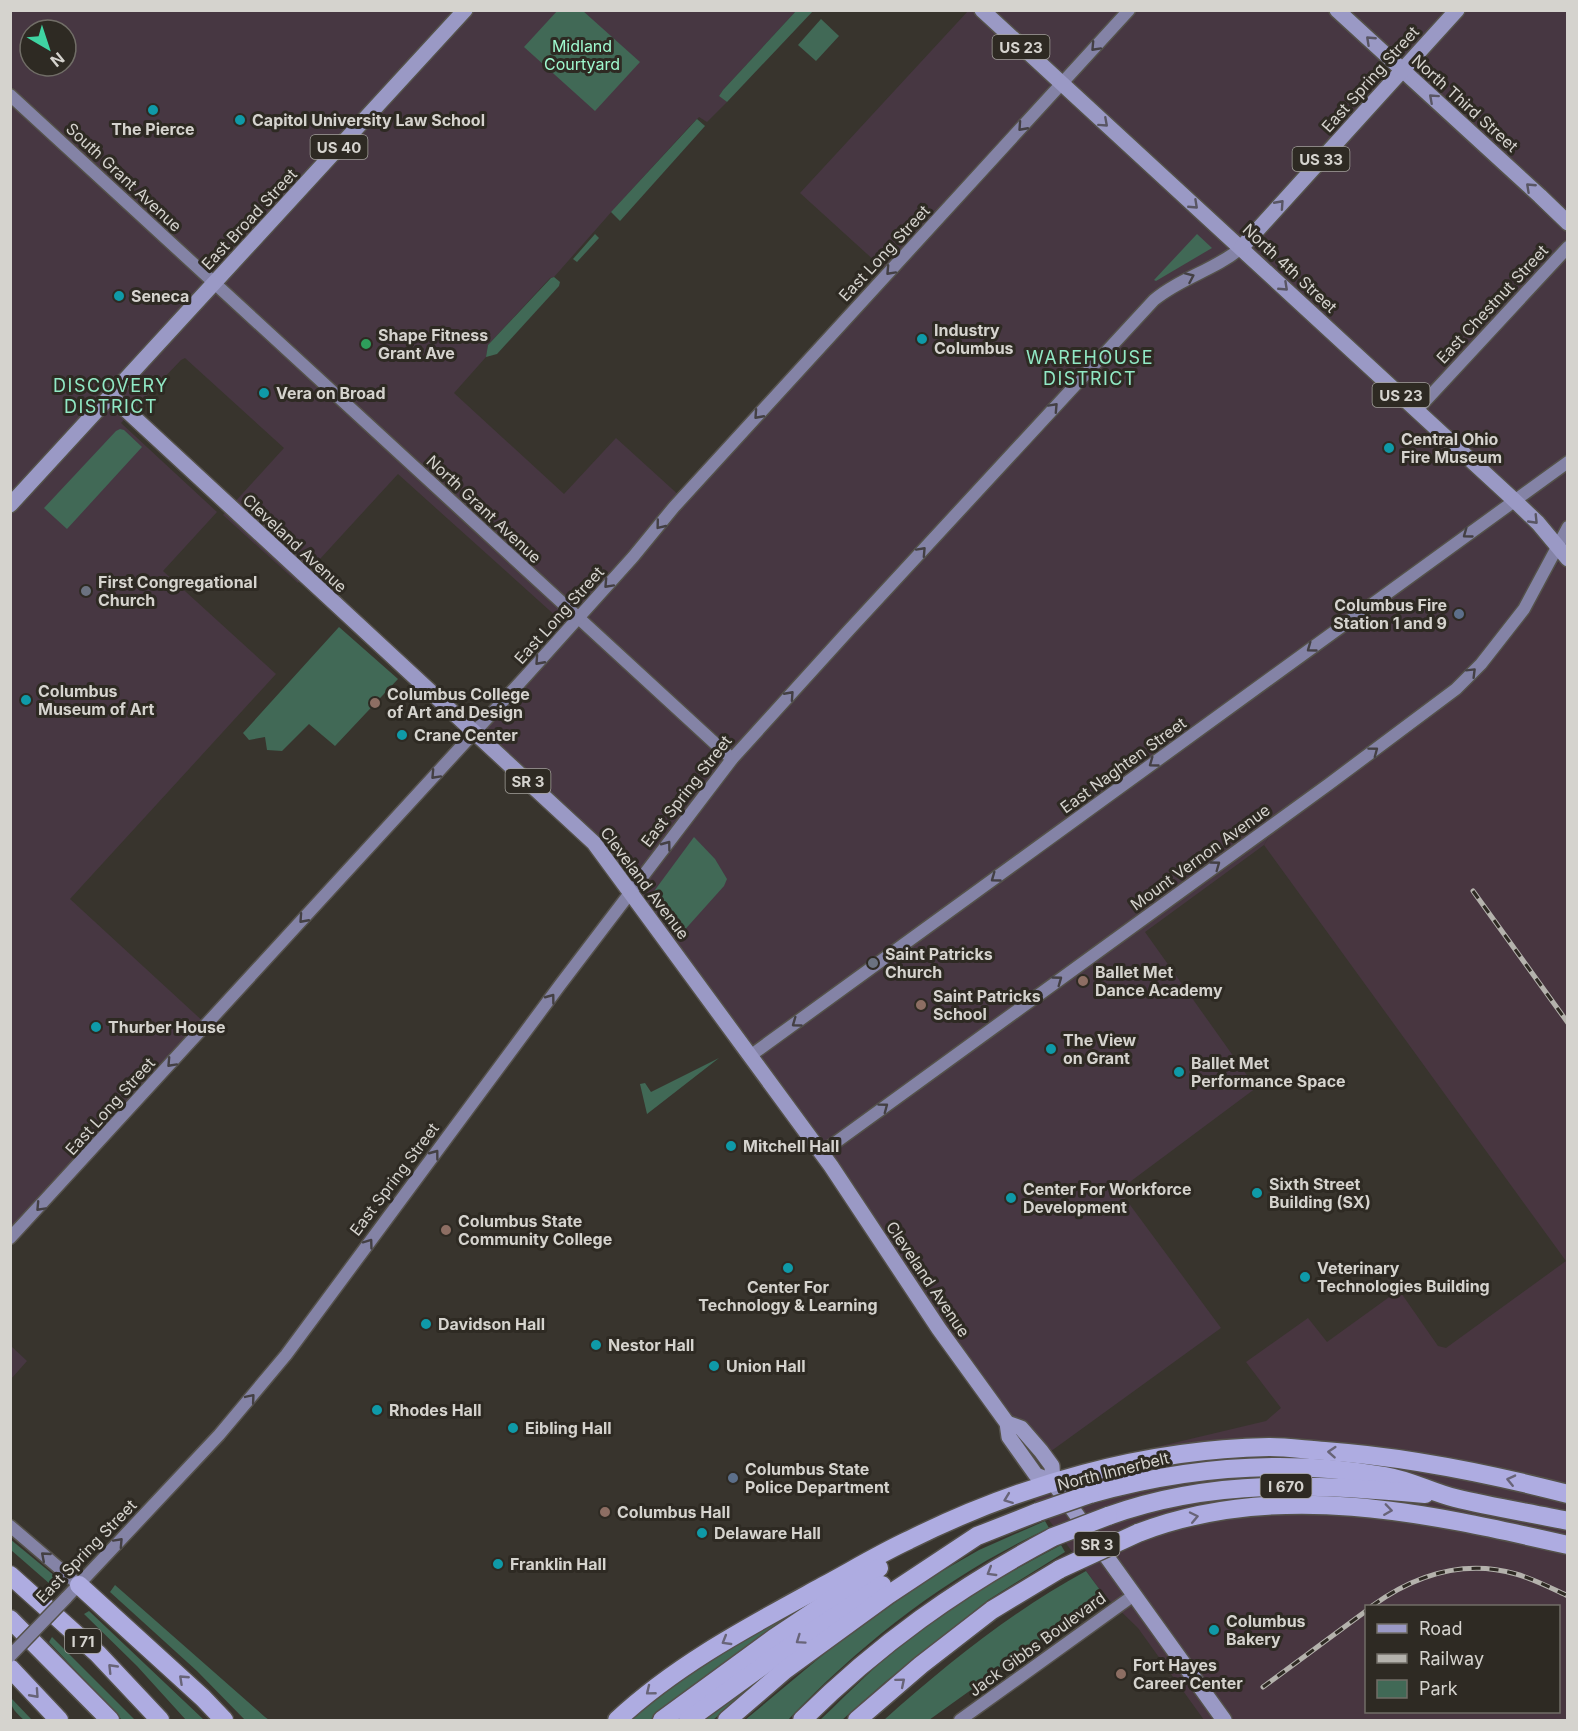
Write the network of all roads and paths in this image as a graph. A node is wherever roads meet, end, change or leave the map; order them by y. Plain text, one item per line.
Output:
1 (465, 10) edge
2 (982, 10) edge
3 (1129, 10) edge
4 (1337, 10) edge
5 (1457, 10) edge
6 (1402, 70) junction
7 (1061, 84) junction
8 (10, 95) edge
9 (1568, 223) edge
10 (1568, 247) edge
11 (1240, 248) junction
12 (214, 283) junction
13 (111, 396) junction
14 (1418, 410) junction
15 (1568, 462) edge
16 (1514, 500) junction
17 (10, 505) edge
18 (1568, 528) edge
19 (1557, 546) junction
20 (1568, 559) edge
21 (578, 618) junction
22 (474, 732) junction
23 (732, 759) junction
24 (632, 892) junction
25 (750, 1056) junction
26 (821, 1153) junction
27 (10, 1239) edge
28 (1053, 1482) junction
29 (1568, 1494) edge
30 (1454, 1497) junction
31 (963, 1516) junction
32 (1568, 1521) edge
33 (10, 1526) edge
34 (977, 1536) junction
35 (1568, 1545) edge
36 (10, 1575) edge
37 (79, 1585) junction
38 (1134, 1595) junction
39 (10, 1619) edge
40 (10, 1656) edge
41 (10, 1668) edge
42 (61, 1670) junction
43 (59, 1720) edge
44 (100, 1720) edge
45 (110, 1720) edge
46 (160, 1720) edge
47 (224, 1720) edge
48 (617, 1720) edge
49 (662, 1720) edge
50 (688, 1720) edge
51 (728, 1720) edge
52 (802, 1720) edge
53 (856, 1720) edge
54 (960, 1720) edge
55 (1224, 1720) edge

1 - 12 main road, East Broad Street / US 40
2 - 7 main road, North 4th Street / US 23
3 -> 7 main road, East Long Street
6 -> 4 main road, North Third Street
5 - 6 main road, East Spring Street / US 33
9 -> 6 main road, North Third Street
11 -> 6 main road, East Spring Street / US 33
7 -> 11 main road, North 4th Street / US 23
7 -> 21 main road, East Long Street
8 - 12 main road, South Grant Avenue
10 - 14 main road, East Chestnut Street
11 -> 14 main road, North 4th Street / US 23
23 -> 11 main road, East Spring Street
12 - 13 main road, East Broad Street / US 40
12 - 21 main road, North Grant Avenue
13 - 17 main road, East Broad Street / US 40
13 - 22 main road, Cleveland Avenue
14 - 16 main road, North 4th Street / US 23
15 - 16 main road, East Naghten Street
16 -> 19 main road, North 4th Street / US 23
16 -> 25 main road, East Naghten Street
18 - 19 main road, Mount Vernon Avenue
19 - 20 main road, North 4th Street / US 23
26 -> 19 main road, Mount Vernon Avenue
21 -> 22 main road, East Long Street
21 - 23 main road, North Grant Avenue
22 - 24 main road, Cleveland Avenue / SR 3
22 -> 27 main road, East Long Street
24 -> 23 main road, East Spring Street
24 - 25 main road, Cleveland Avenue / SR 3
37 -> 24 main road, East Spring Street
25 - 26 main road, Cleveland Avenue / SR 3
26 - 28 main road, Cleveland Avenue / SR 3
29 -> 28 highway
28 -> 31 highway
28 - 38 main road, Cleveland Avenue / SR 3
30 - 32 highway, North Innerbelt / I 670
30 - 34 highway, North Innerbelt, bridge
30 -> 52 highway, I 670, bridge
31 -> 48 highway
31 - 49 highway
37 -> 33 main road
34 -> 50 highway
34 - 51 highway, North Innerbelt
53 -> 35 highway, bridge
46 -> 36 highway, I 71
37 - 40 main road, East Spring Street, bridge
47 -> 37 highway
38 - 54 main road, Jack Gibbs Boulevard
38 - 55 main road, Cleveland Avenue / SR 3
39 - 42 highway
41 -> 43 highway
42 - 44 highway
42 - 45 highway

